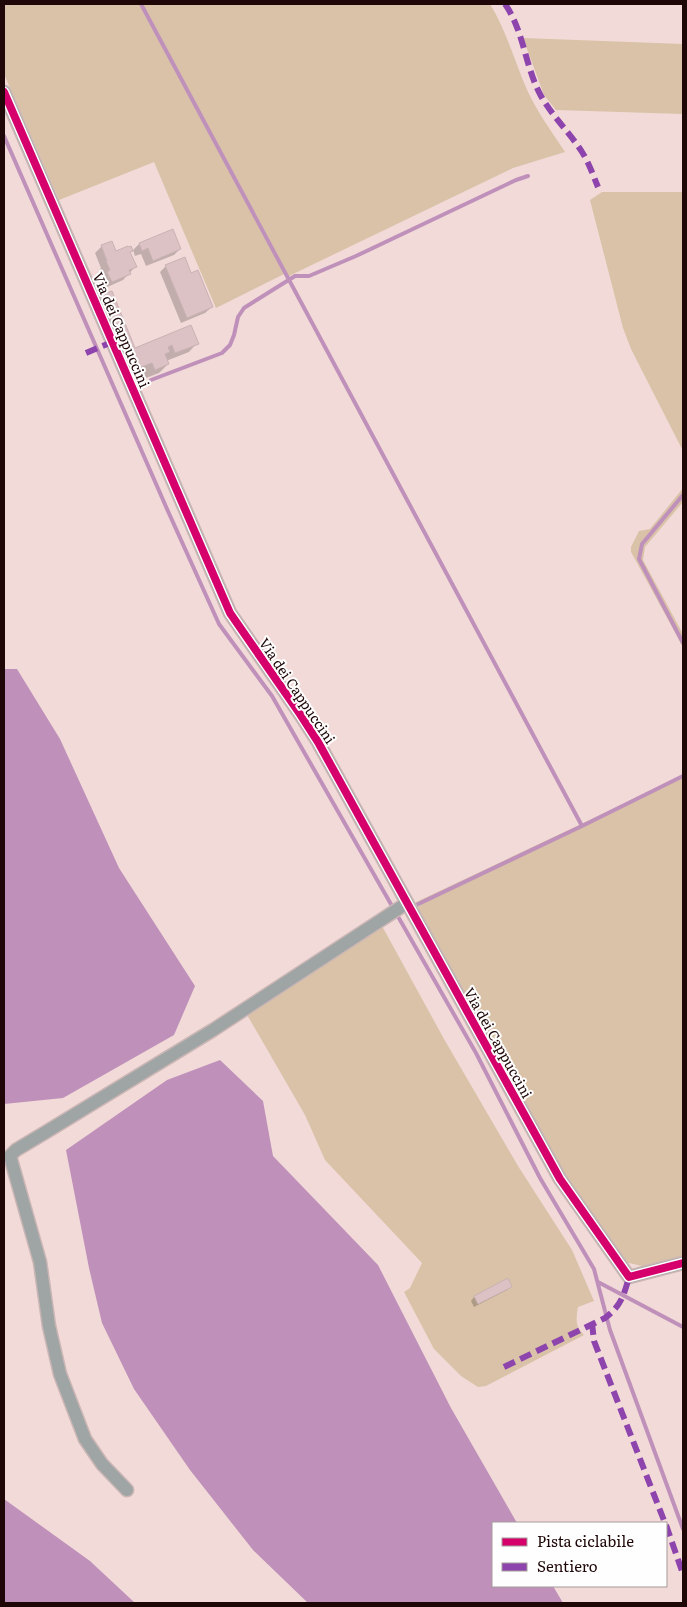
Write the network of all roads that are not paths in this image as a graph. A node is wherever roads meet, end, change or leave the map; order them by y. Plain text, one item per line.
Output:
1 (4, 92) edge
2 (407, 903) junction
3 (683, 1263) edge
4 (127, 1490) dead end

1 - 2 street, Via dei Cappuccini
2 - 3 street, Via dei Cappuccini
2 - 4 street

